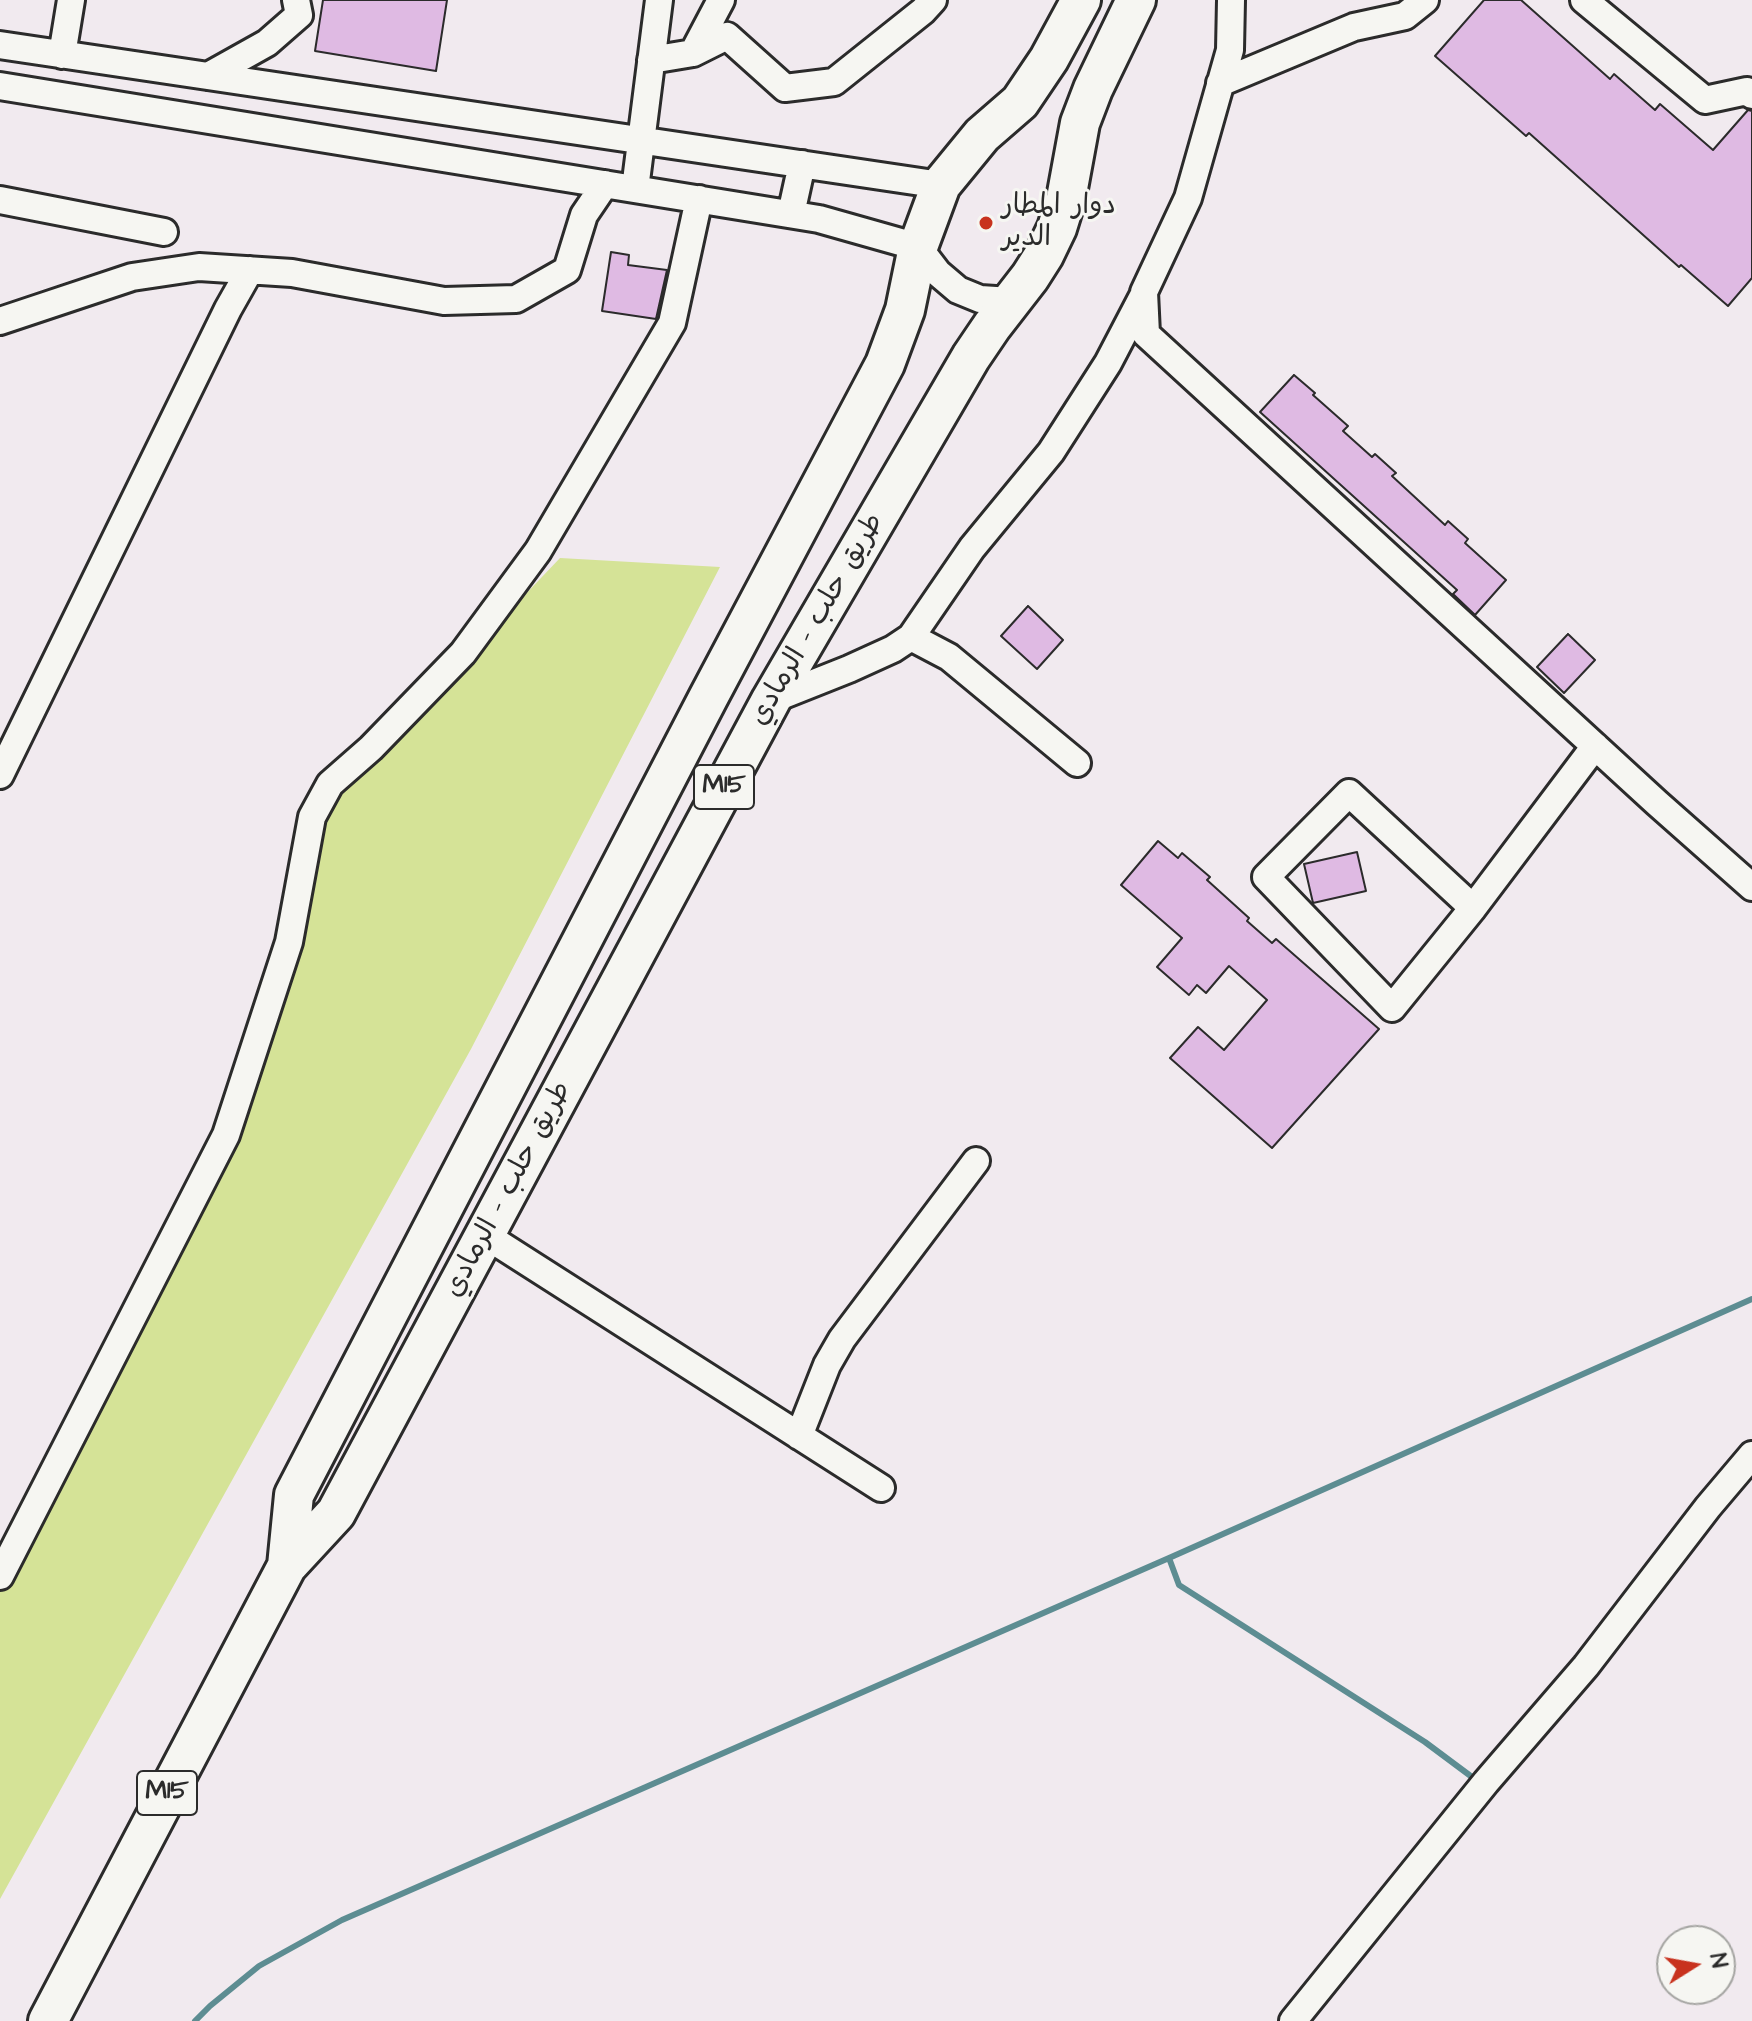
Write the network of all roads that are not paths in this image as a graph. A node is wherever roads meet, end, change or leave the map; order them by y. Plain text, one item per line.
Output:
1 (71, 0) edge
2 (296, 0) edge
3 (721, 0) edge
4 (933, 0) edge
5 (1081, 0) edge
6 (1136, 0) edge
7 (1231, 0) edge
8 (1425, 0) edge
9 (1584, 0) edge
10 (654, 4) edge
11 (0, 45) edge
12 (693, 53) junction
13 (62, 55) junction
14 (651, 60) junction
15 (208, 76) junction
16 (1220, 83) junction
17 (0, 86) edge
18 (1752, 95) edge
19 (641, 141) junction
20 (802, 164) junction
21 (605, 184) junction
22 (941, 185) junction
23 (635, 189) junction
24 (699, 199) junction
25 (0, 200) edge
26 (791, 214) junction
27 (164, 232) dead end
28 (918, 247) junction
29 (250, 270) junction
30 (1144, 292) junction
31 (1011, 301) junction
32 (0, 321) edge
33 (911, 637) junction
34 (771, 700) junction
35 (1595, 746) junction
36 (1077, 763) dead end
37 (0, 775) edge
38 (1752, 887) edge
39 (1473, 908) junction
40 (976, 1161) dead end
41 (485, 1235) junction
42 (799, 1436) junction
43 (1752, 1455) edge
44 (881, 1488) dead end
45 (287, 1566) junction
46 (0, 1576) edge
47 (48, 2021) edge
48 (1293, 2021) edge

1 - 13 street
2 - 15 street
3 - 12 street
4 - 12 street
5 - 22 highway, طريق حلب - الرمادي / M15
6 - 31 highway, طريق حلب - الرمادي / M15
7 - 16 street
8 - 16 street
9 - 18 street
10 - 14 street
11 - 13 street
12 - 14 street
13 - 15 street
14 - 19 street
15 - 19 street
16 - 30 street
17 - 21 street
19 - 20 street
19 - 23 street
20 - 22 street
20 - 26 street
21 - 23 street
21 - 29 street
22 - 28 highway, طريق حلب - الرمادي / M15
23 - 24 street
24 - 26 street
24 - 46 street
25 - 27 street
26 - 28 street
28 - 31 street
28 - 45 highway, طريق حلب - الرمادي / M15
29 - 32 street
29 - 37 street
30 - 33 street
30 - 35 street
31 - 34 highway, طريق حلب - الرمادي / M15
33 - 34 street
33 - 36 street
34 - 41 highway, طريق حلب - الرمادي / M15
35 - 38 street
35 - 39 street
39 - 39 street
40 - 42 street
41 - 42 street
41 - 45 highway, طريق حلب - الرمادي / M15
42 - 44 street
43 - 48 street
45 - 47 highway, طريق حلب - الرمادي / M15

